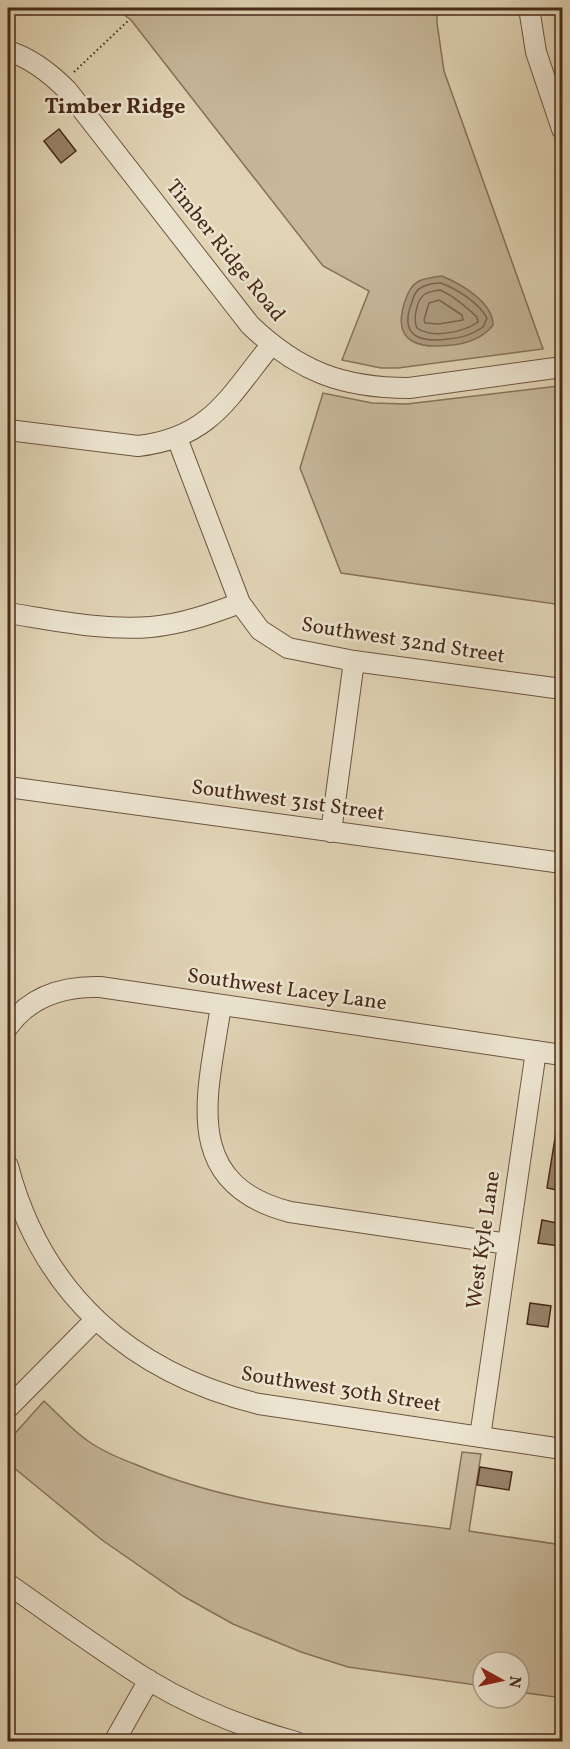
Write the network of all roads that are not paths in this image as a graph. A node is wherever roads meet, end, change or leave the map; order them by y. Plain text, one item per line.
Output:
1 (529, 8) edge
2 (8, 51) edge
3 (555, 81) edge
4 (562, 129) edge
5 (271, 345) junction
6 (562, 367) edge
7 (8, 430) edge
8 (177, 438) junction
9 (240, 603) junction
10 (8, 613) edge
11 (354, 661) junction
12 (562, 689) edge
13 (8, 787) edge
14 (331, 832) junction
15 (562, 863) edge
16 (221, 1005) junction
17 (11, 1023) edge
18 (536, 1051) junction
19 (562, 1054) edge
20 (8, 1166) edge
21 (508, 1244) junction
22 (96, 1319) junction
23 (8, 1408) edge
24 (480, 1437) junction
25 (562, 1449) edge
26 (8, 1584) edge
27 (149, 1680) junction
28 (114, 1742) edge
29 (296, 1742) edge

1 - 3 street
2 - 5 street, Timber Ridge Road
3 - 4 street
5 - 6 street, Timber Ridge Road
5 - 8 street
7 - 8 street
8 - 9 street, Southwest 32nd Street
9 - 10 street
9 - 11 street, Southwest 32nd Street
11 - 12 street, Southwest 32nd Street
11 - 14 street
13 - 14 street, Southwest 31st Street
14 - 15 street, Southwest 31st Street
16 - 17 street, Southwest Lacey Lane
16 - 18 street, Southwest Lacey Lane
16 - 21 street
18 - 19 street, Southwest Lacey Lane
18 - 21 street, West Kyle Lane
20 - 22 street, Southwest 30th Street
21 - 24 street, West Kyle Lane
22 - 23 street
22 - 24 street, Southwest 30th Street
24 - 25 street, Southwest 30th Street
26 - 27 street
27 - 28 street
27 - 29 street

